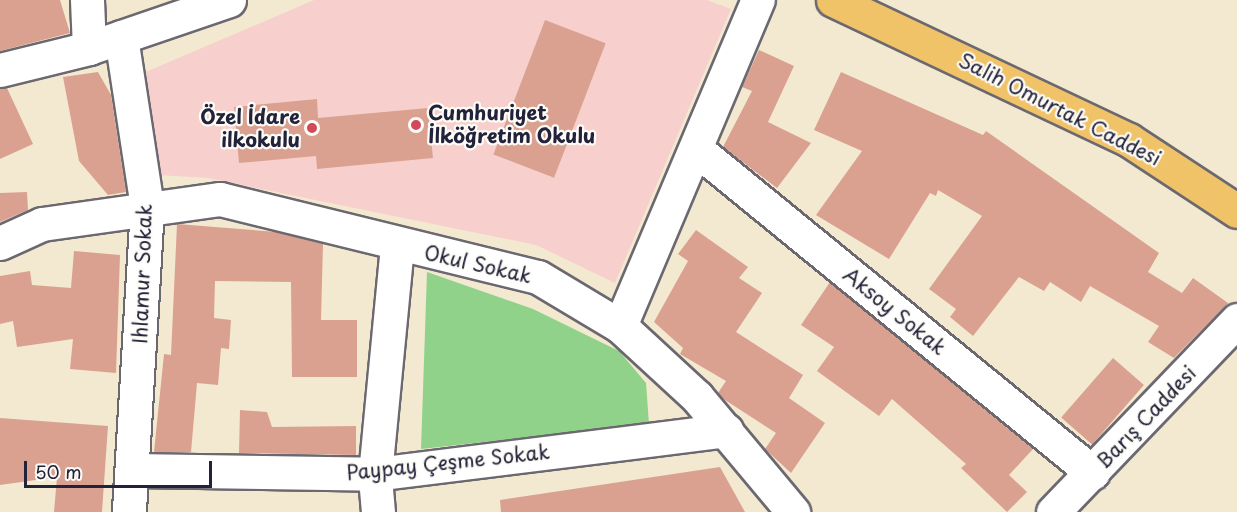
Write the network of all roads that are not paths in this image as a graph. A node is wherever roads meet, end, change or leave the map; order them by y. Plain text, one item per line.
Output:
1 (87, 0) edge
2 (229, 0) edge
3 (758, 0) edge
4 (833, 0) edge
5 (863, 0) edge
6 (121, 37) junction
7 (89, 48) junction
8 (941, 50) junction
9 (0, 70) edge
10 (696, 149) junction
11 (147, 207) junction
12 (1237, 212) edge
13 (0, 243) edge
14 (397, 246) junction
15 (1237, 320) edge
16 (620, 326) junction
17 (726, 430) junction
18 (133, 470) junction
19 (1093, 473) junction
20 (375, 474) junction
21 (129, 512) edge
22 (378, 512) edge
23 (793, 512) edge
24 (1053, 512) edge

1 - 7 street
2 - 6 street
3 - 10 street
4 - 8 main road
5 - 8 main road
6 - 7 street
6 - 11 street, Ihlamur Sokak
7 - 9 street
8 - 12 main road, Salih Omurtak Caddesi
10 - 16 street
10 - 19 street, Aksoy Sokak
11 - 13 street, Okul Sokak
11 - 14 street, Okul Sokak
11 - 18 street, Ihlamur Sokak
14 - 16 street, Okul Sokak
14 - 20 street
15 - 19 street, Barış Caddesi
16 - 17 street, Okul Sokak
17 - 20 street, Paypay Çeşme Sokak
17 - 23 street, Okul Sokak
18 - 20 street, Paypay Çeşme Sokak
18 - 21 street, Ihlamur Sokak
19 - 24 street, Barış Caddesi
20 - 22 street

